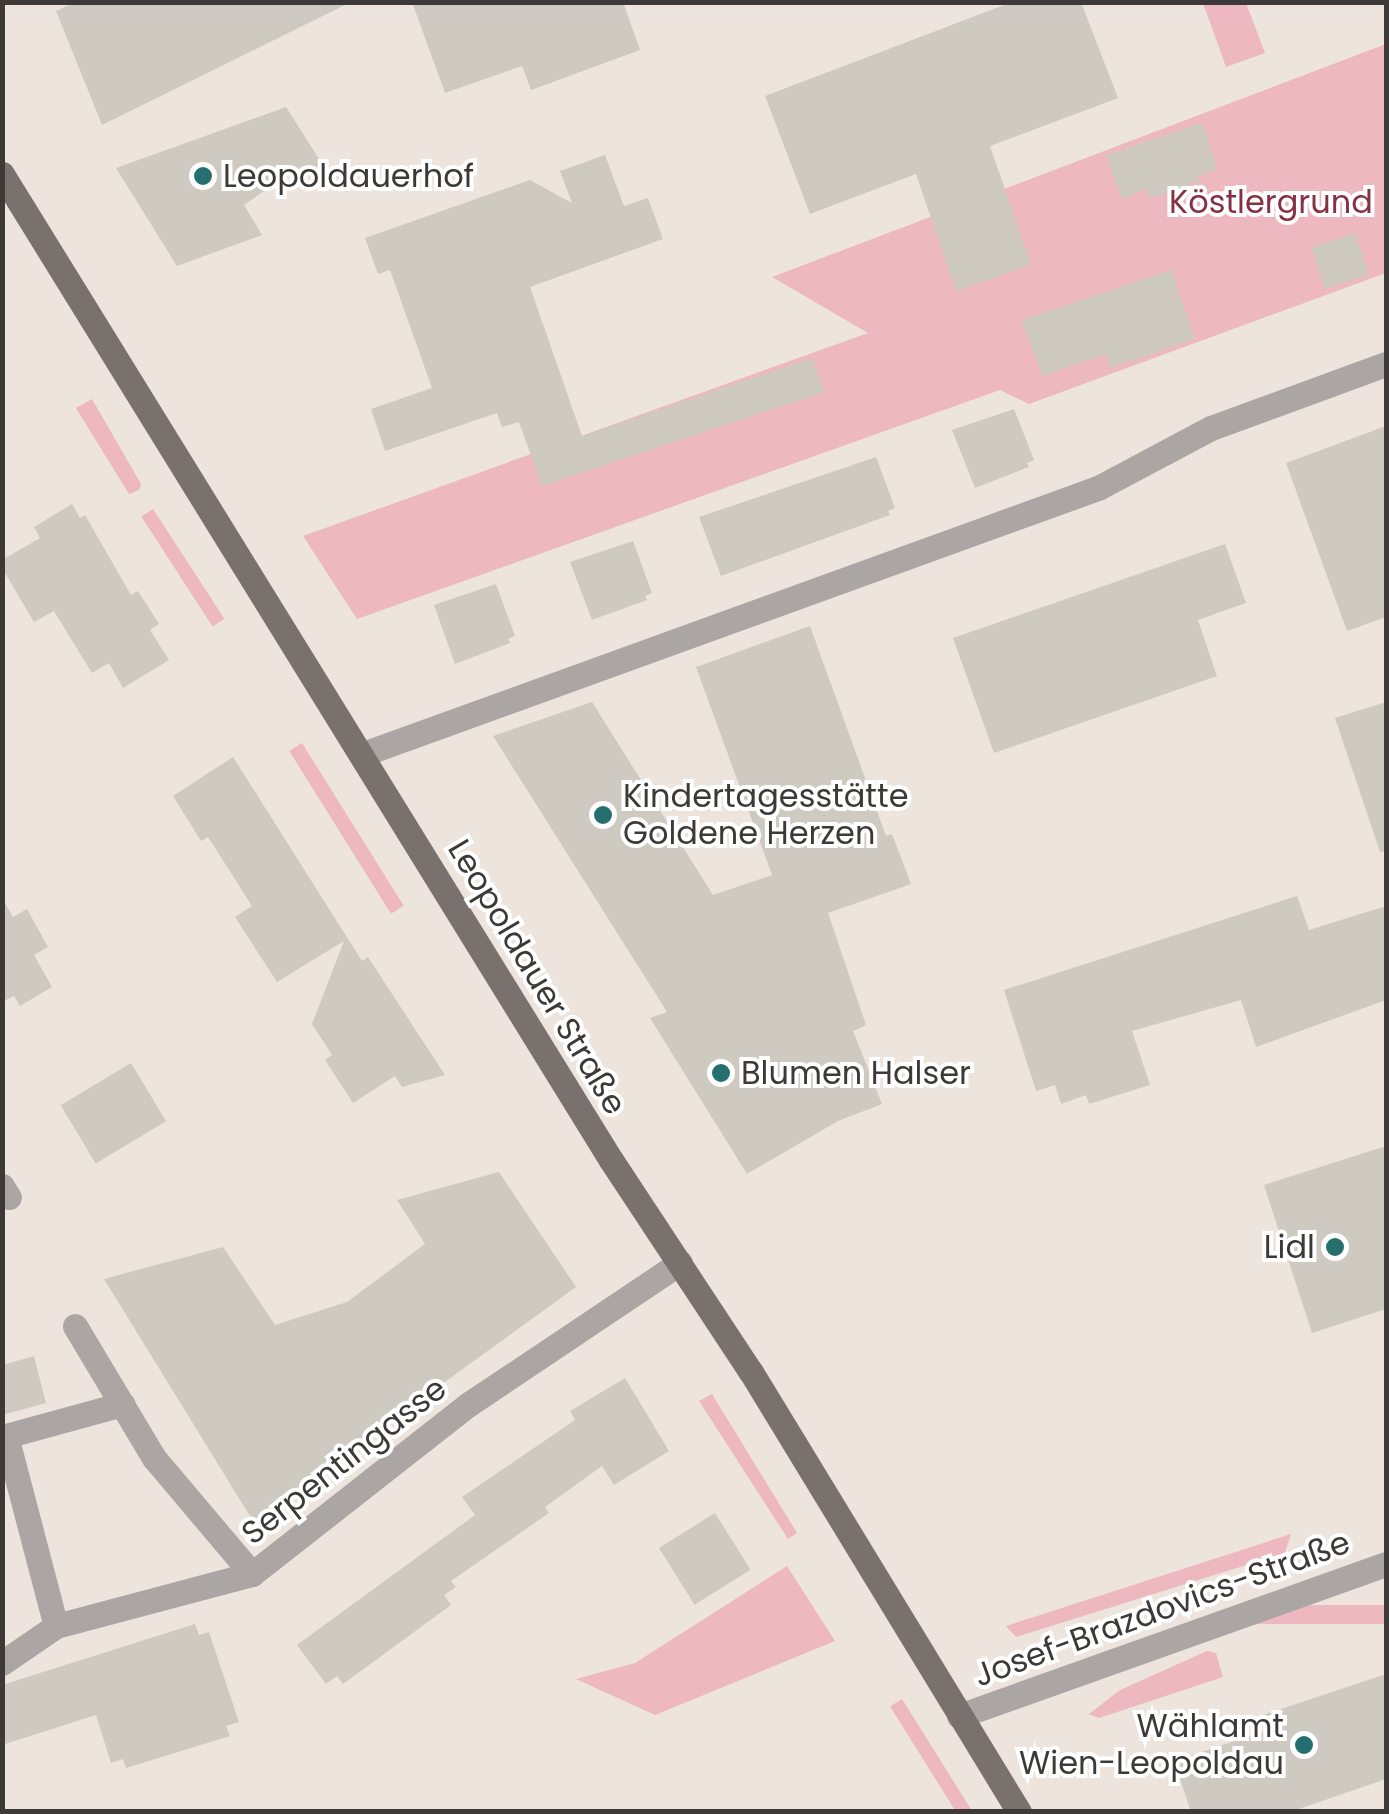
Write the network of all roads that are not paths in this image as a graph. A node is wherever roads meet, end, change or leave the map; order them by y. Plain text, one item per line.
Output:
1 (2, 174) edge
2 (1386, 364) edge
3 (363, 754) junction
4 (680, 1263) junction
5 (75, 1326) dead end
6 (123, 1404) junction
7 (4, 1437) edge
8 (1386, 1564) edge
9 (252, 1574) junction
10 (56, 1626) junction
11 (2, 1662) edge
12 (959, 1716) junction
13 (1019, 1812) edge

1 - 3 main road, Leopoldauer Straße
2 - 3 street
3 - 4 main road, Leopoldauer Straße
4 - 9 street, Serpentingasse
4 - 12 main road, Leopoldauer Straße
5 - 6 street, Serpentingasse
6 - 7 street
6 - 9 street, Serpentingasse
7 - 10 street
8 - 12 street, Josef-Brazdovics-Straße
9 - 10 street
10 - 11 street
12 - 13 main road, Leopoldauer Straße

